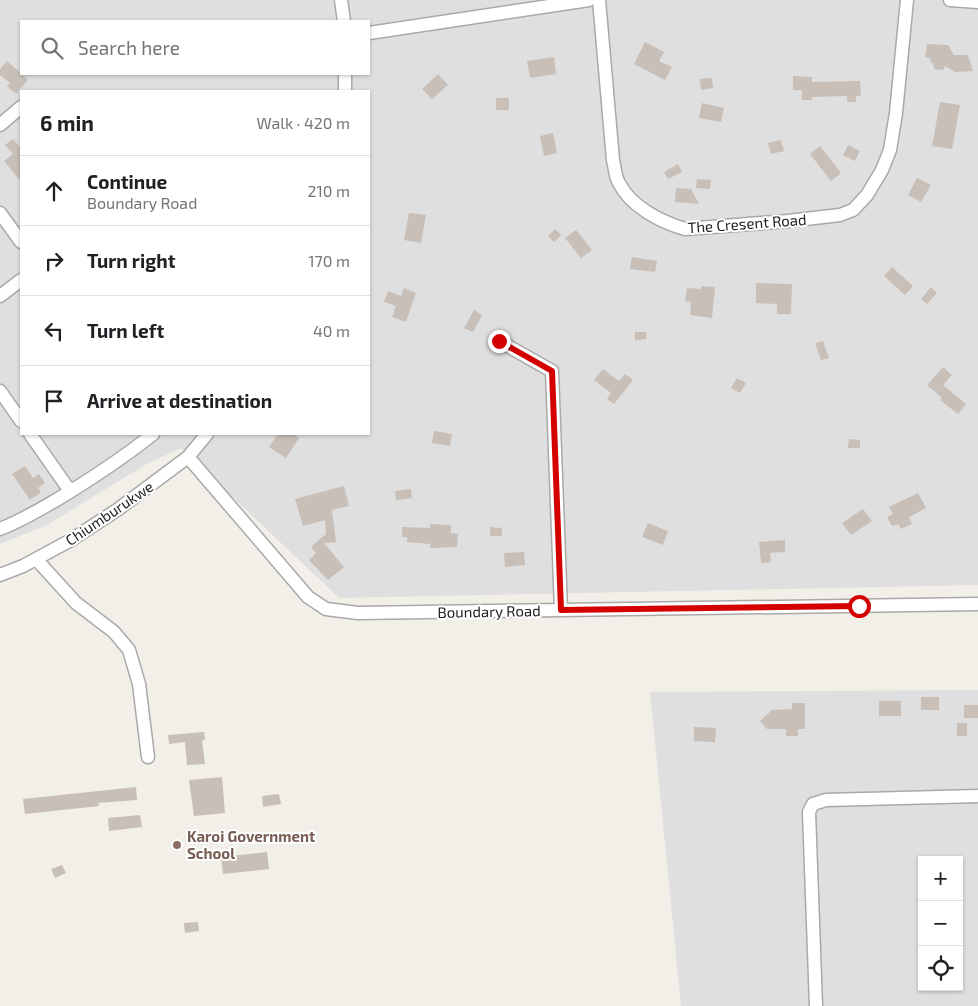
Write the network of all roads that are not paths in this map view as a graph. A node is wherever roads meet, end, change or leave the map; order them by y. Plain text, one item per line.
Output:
1 (342, 0) edge
2 (590, 0) edge
3 (599, 0) edge
4 (907, 0) edge
5 (950, 0) edge
6 (978, 2) edge
7 (344, 20) edge
8 (370, 33) edge
9 (345, 75) edge
10 (345, 90) edge
11 (20, 108) edge
12 (0, 125) edge
13 (0, 213) edge
14 (20, 241) edge
15 (20, 281) edge
16 (0, 296) edge
17 (499, 341) dead end
18 (0, 391) edge
19 (20, 421) edge
20 (31, 435) edge
21 (152, 435) edge
22 (206, 435) edge
23 (188, 457) junction
24 (70, 491) junction
25 (0, 529) edge
26 (36, 559) junction
27 (0, 575) edge
28 (978, 604) edge
29 (561, 610) junction
30 (148, 757) dead end
31 (978, 796) edge
32 (816, 1006) edge

1 - 7 street
2 - 8 street
3 - 4 street, The Cresent Road
5 - 6 street
9 - 10 street
11 - 12 street
13 - 14 street
15 - 16 street
17 - 29 street
18 - 19 street
20 - 24 street
21 - 24 street
22 - 23 street, Chiumburukwe
23 - 26 street, Chiumburukwe
23 - 29 street, Boundary Road
24 - 25 street
26 - 27 street, Chiumburukwe
26 - 30 street
28 - 29 street, Boundary Road
31 - 32 street

